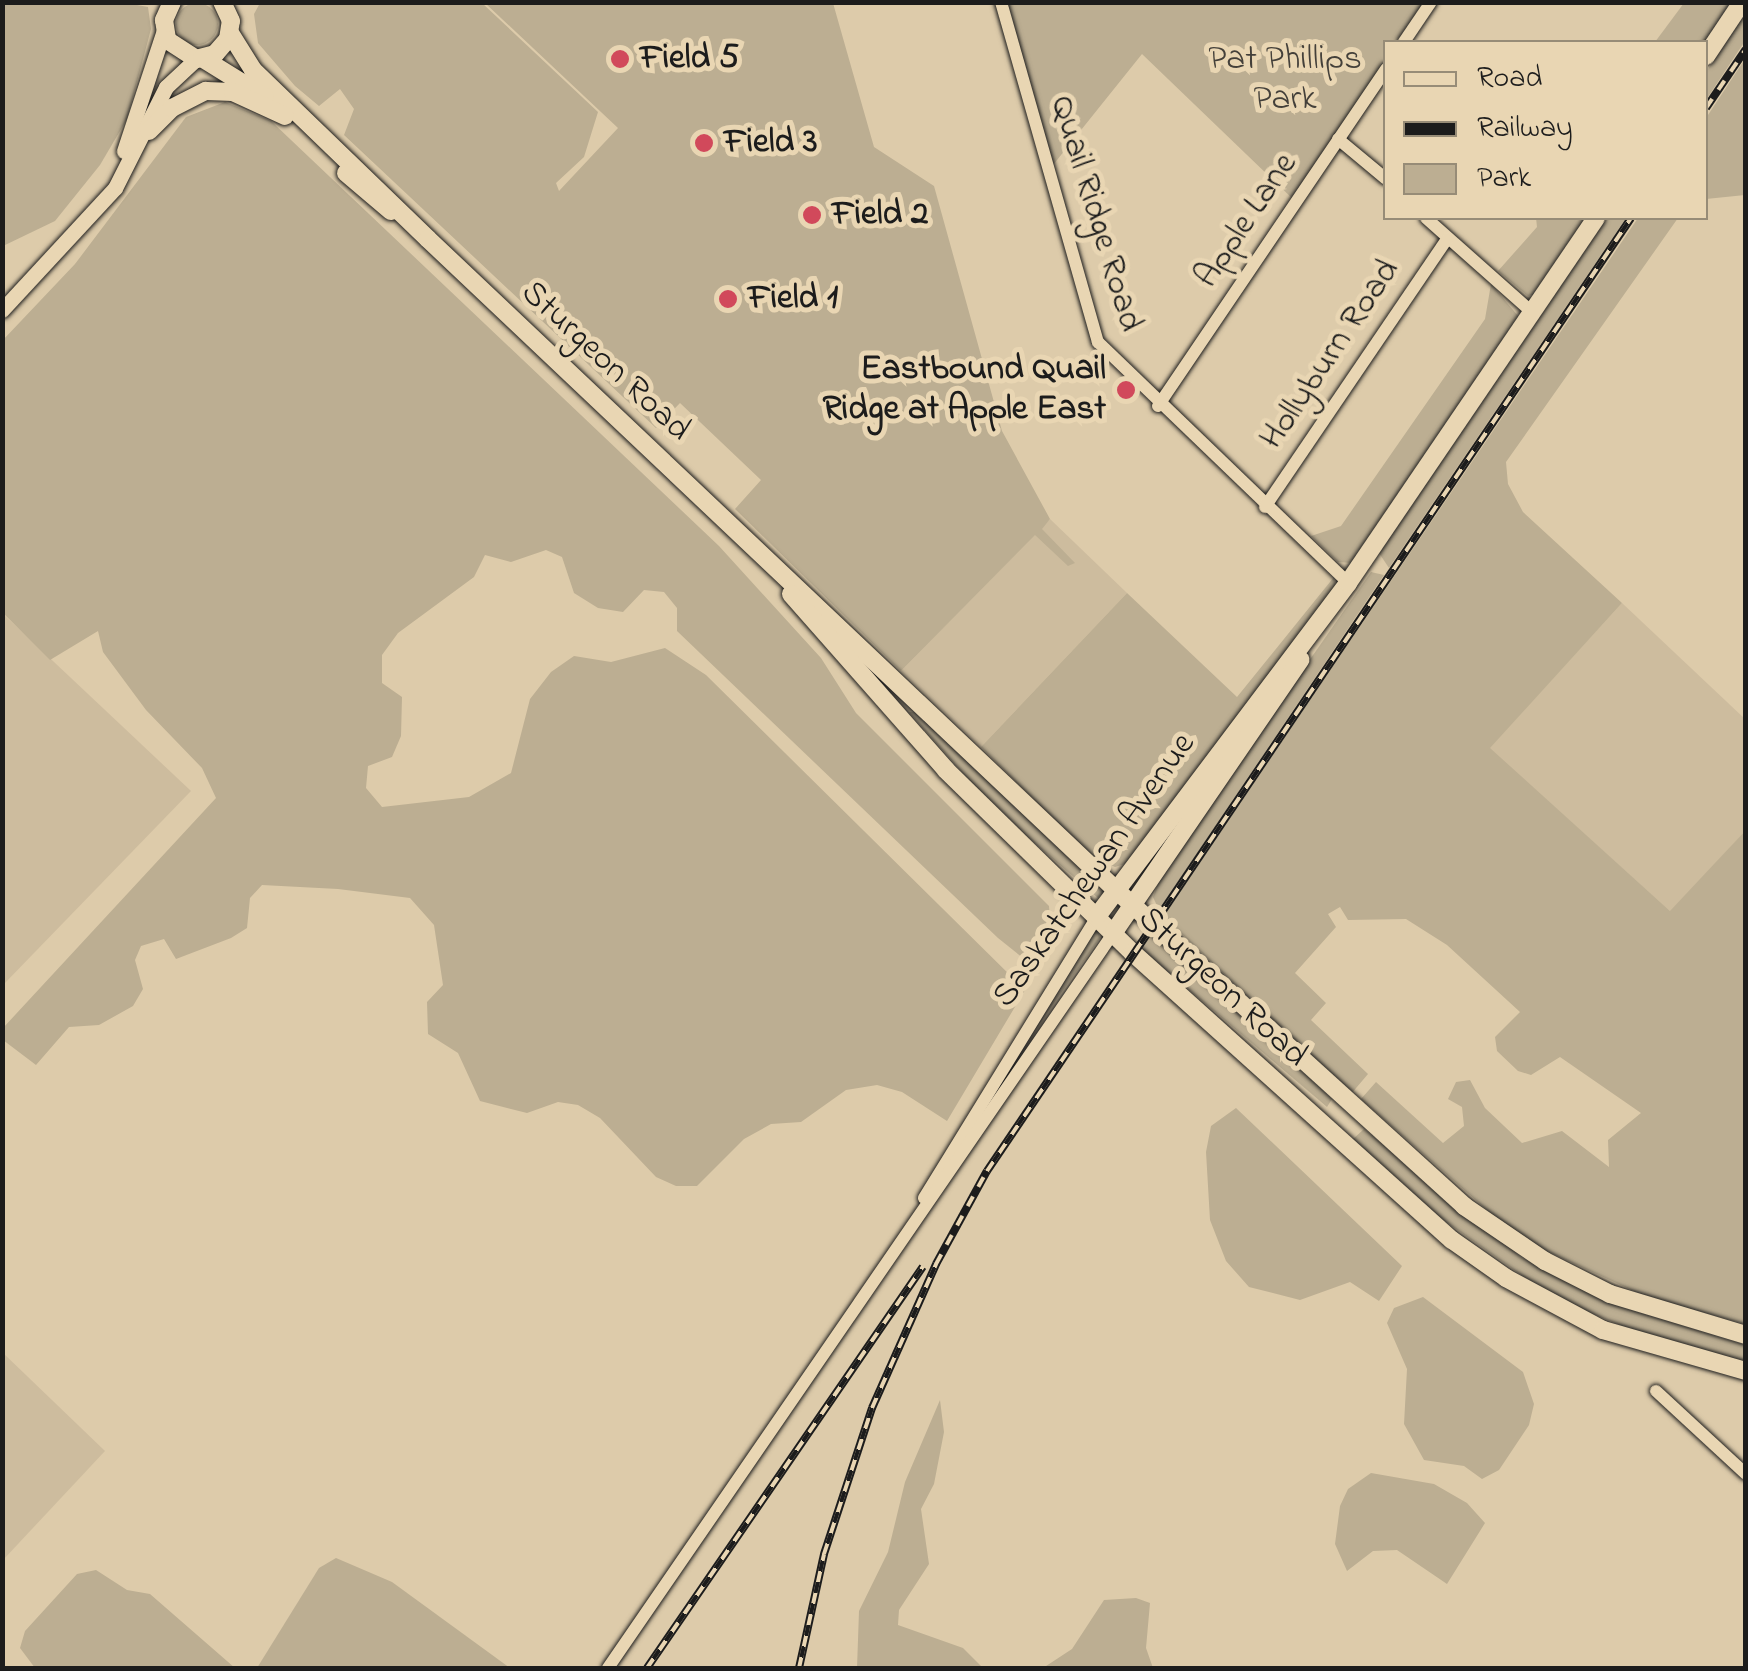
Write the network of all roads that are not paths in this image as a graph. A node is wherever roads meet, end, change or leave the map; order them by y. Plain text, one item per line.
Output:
1 (222, 2) edge
2 (1001, 2) edge
3 (1431, 2) edge
4 (1742, 2) edge
5 (164, 14) edge
6 (231, 19) edge
7 (1405, 40) edge
8 (1708, 53) edge
9 (199, 58) junction
10 (1383, 73) edge
11 (285, 116) junction
12 (149, 130) joint
13 (1338, 139) junction
14 (135, 149) junction
15 (1383, 177) edge
16 (1428, 220) edge
17 (1595, 220) edge
18 (83, 224) junction
19 (1448, 238) junction
20 (428, 239) junction
21 (2, 310) edge
22 (1532, 312) junction
23 (1158, 406) junction
24 (1265, 507) junction
25 (738, 533) junction
26 (1348, 583) junction
27 (1117, 891) junction
28 (1132, 904) junction
29 (1098, 915) junction
30 (1114, 932) junction
31 (918, 1212) junction
32 (1746, 1334) edge
33 (1746, 1371) edge
34 (1656, 1391) dead end
35 (1746, 1474) edge
36 (608, 1668) edge

1 - 6 main road, Sturgeon Road
2 - 23 street, Quail Ridge Road
3 - 7 street
4 - 8 main road
5 - 9 main road, Sturgeon Road
5 - 18 street
6 - 9 main road
6 - 20 main road, Sturgeon Road
9 - 11 main road, Sturgeon Road
9 - 14 street
10 - 13 street, Apple Lane
11 - 12 main road
11 - 20 main road, Sturgeon Road
12 - 14 street
13 - 15 street
13 - 23 street, Apple Lane
14 - 18 street
16 - 19 street
17 - 22 main road, Saskatchewan Avenue
18 - 21 street
19 - 22 street
19 - 24 street, Hollyburn Road
20 - 25 main road, Sturgeon Road
22 - 26 main road, Saskatchewan Avenue
23 - 24 street, Quail Ridge Road
24 - 26 street, Quail Ridge Road
25 - 27 main road, Sturgeon Road
25 - 29 main road, Sturgeon Road
26 - 27 main road, Saskatchewan Avenue
26 - 28 main road, Saskatchewan Avenue
27 - 28 main road, Sturgeon Road
27 - 29 main road, Saskatchewan Avenue
28 - 30 main road, Saskatchewan Avenue
28 - 32 main road, Sturgeon Road
29 - 30 main road, Sturgeon Road
29 - 31 street, Saskatchewan Avenue
30 - 31 street, Saskatchewan Avenue
30 - 33 main road, Sturgeon Road
31 - 36 street, Saskatchewan Avenue
34 - 35 street

